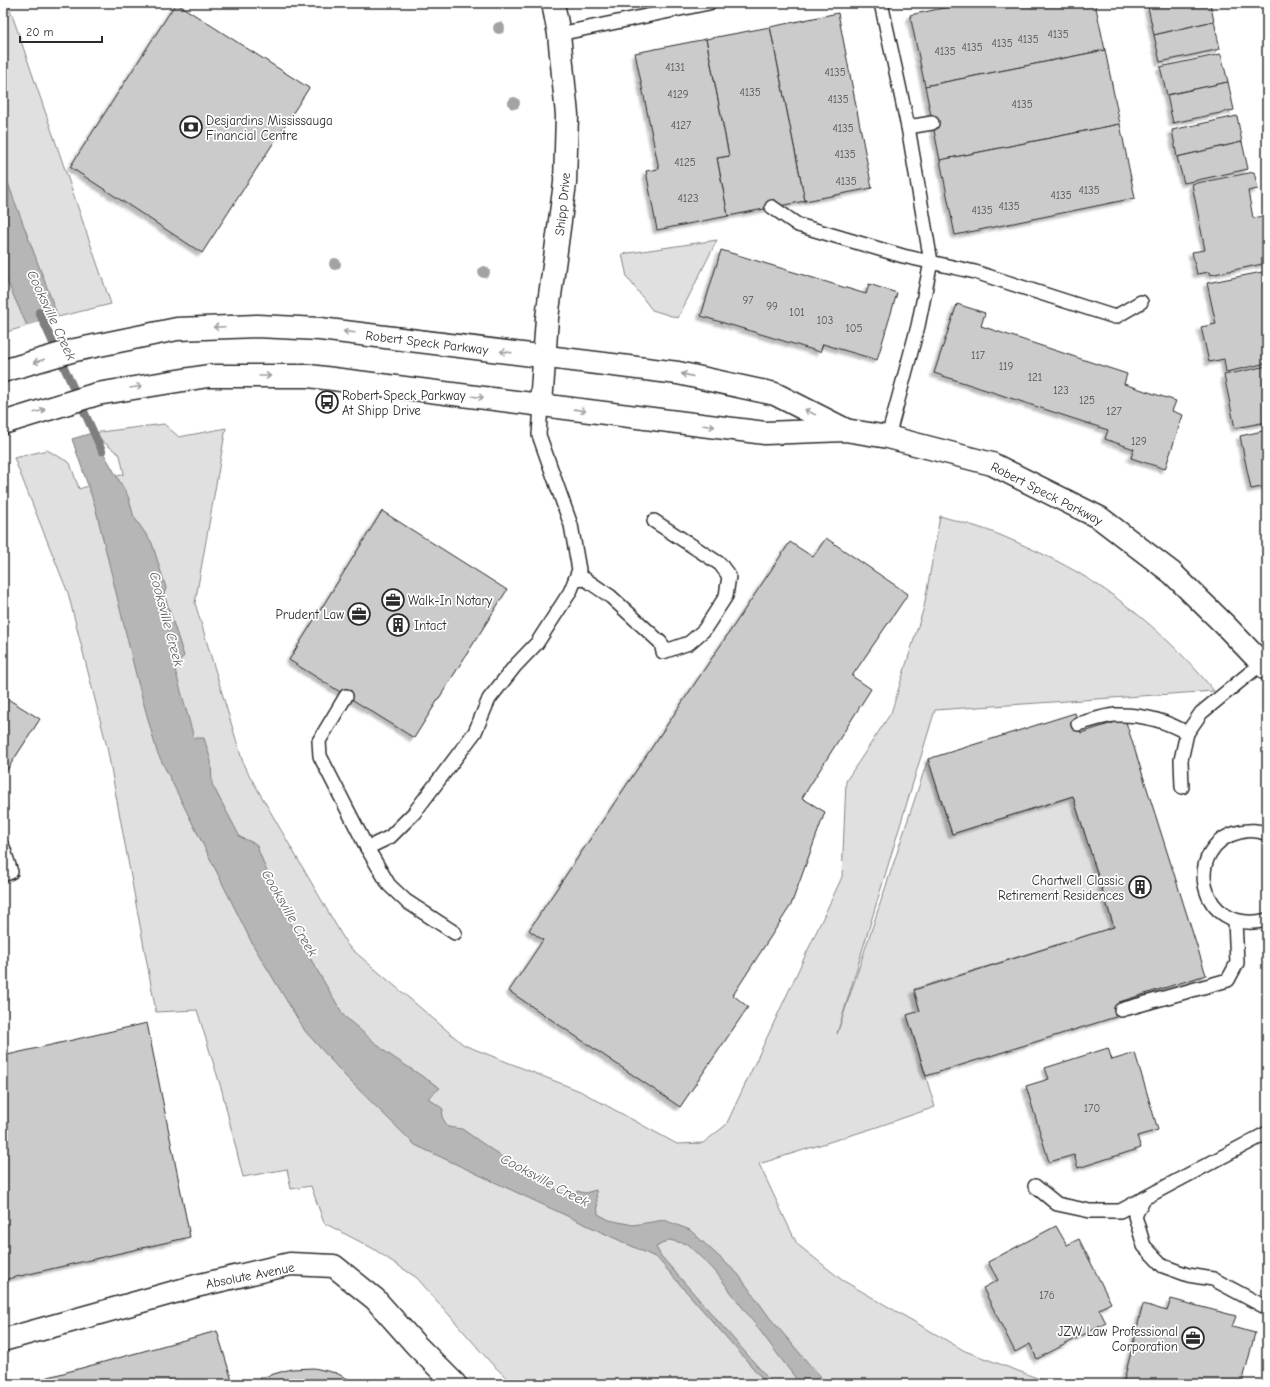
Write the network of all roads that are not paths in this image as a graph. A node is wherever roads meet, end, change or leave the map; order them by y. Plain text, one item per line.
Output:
1 (553, 3) edge
2 (709, 3) edge
3 (881, 3) edge
4 (559, 34) junction
5 (932, 123) dead end
6 (908, 127) junction
7 (772, 208) dead end
8 (931, 262) junction
9 (1141, 302) dead end
10 (544, 356) junction
11 (3, 371) edge
12 (541, 405) junction
13 (3, 423) edge
14 (845, 430) junction
15 (888, 437) junction
16 (654, 521) dead end
17 (575, 580) junction
18 (1265, 666) edge
19 (346, 696) dead end
20 (1078, 724) dead end
21 (1187, 733) junction
22 (1182, 787) dead end
23 (1267, 834) edge
24 (3, 847) edge
25 (367, 848) junction
26 (3, 875) edge
27 (1267, 920) edge
28 (1235, 921) junction
29 (455, 933) dead end
30 (1121, 1010) dead end
31 (1267, 1133) edge
32 (1035, 1186) dead end
33 (1143, 1200) junction
34 (1267, 1308) edge
35 (3, 1340) edge
36 (455, 1384) edge

1 - 4 street, Shipp Drive
2 - 4 lane
3 - 6 lane
4 - 10 street, Shipp Drive
5 - 6 lane
6 - 8 lane
7 - 8 lane
8 - 9 lane
8 - 15 lane
10 -> 11 street, Robert Speck Parkway
10 - 12 street, Shipp Drive
14 -> 10 street, Robert Speck Parkway
13 -> 12 street, Robert Speck Parkway
12 -> 14 street, Robert Speck Parkway
12 - 17 lane
14 - 15 street, Robert Speck Parkway
15 - 18 street, Robert Speck Parkway
16 - 17 lane
17 - 25 lane
18 - 21 lane
19 - 25 lane
20 - 21 lane
21 - 22 lane
23 - 28 lane
24 - 26 lane
25 - 29 lane
27 - 28 lane
28 - 30 lane
31 - 33 lane
32 - 33 lane
33 - 34 lane
35 - 36 street, Absolute Avenue

